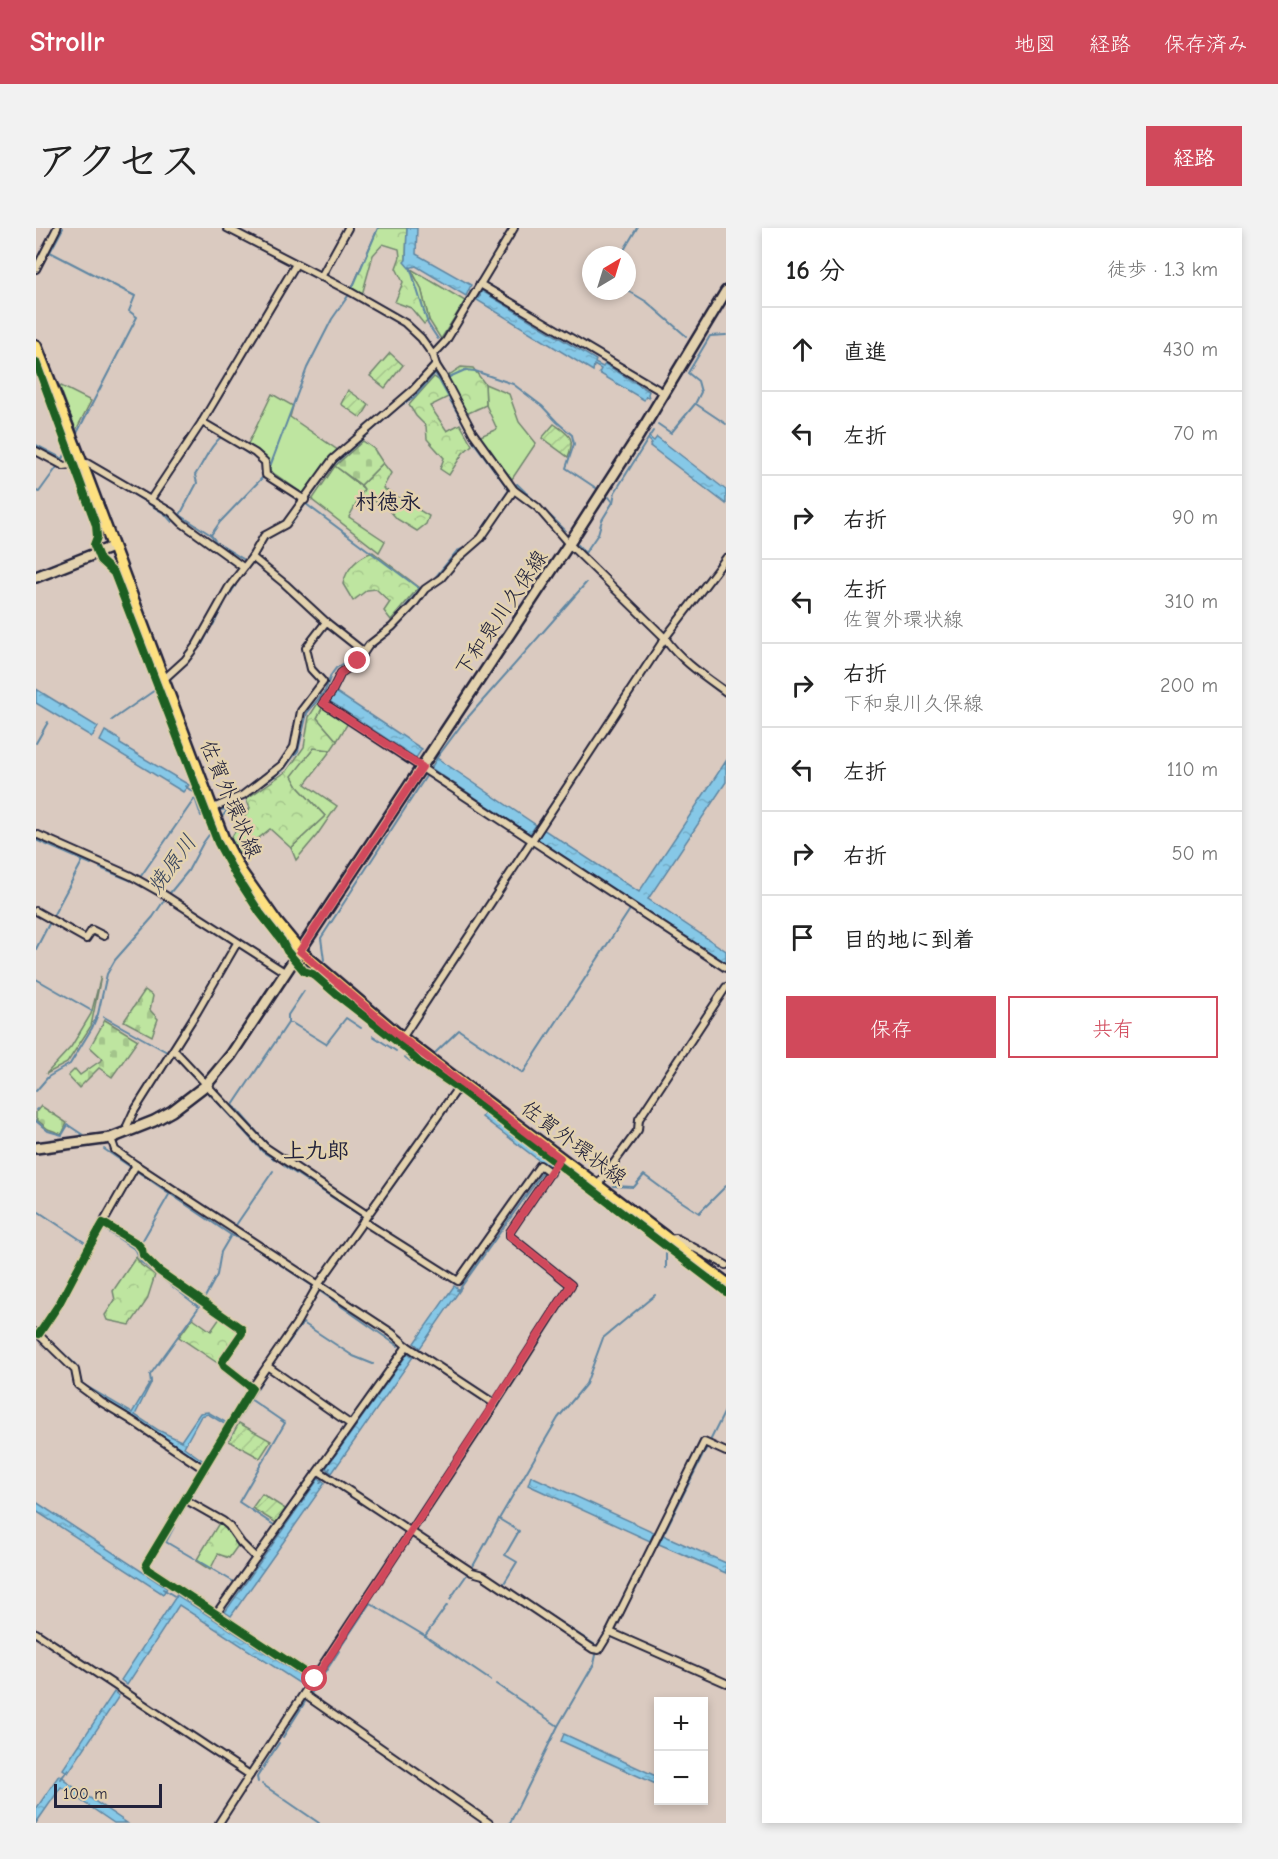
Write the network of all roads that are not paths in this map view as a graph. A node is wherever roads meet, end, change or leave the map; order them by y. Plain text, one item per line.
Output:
1 (57, 228) edge
2 (227, 228) edge
3 (348, 228) edge
4 (514, 228) edge
5 (296, 264) junction
6 (36, 269) edge
7 (321, 277) junction
8 (476, 290) junction
9 (726, 291) edge
10 (36, 346) edge
11 (433, 355) junction
12 (436, 365) junction
13 (664, 393) junction
14 (202, 422) junction
15 (36, 451) edge
16 (82, 464) junction
17 (512, 487) junction
18 (150, 499) junction
19 (305, 500) junction
20 (569, 544) junction
21 (112, 547) junction
22 (726, 558) edge
23 (249, 562) junction
24 (36, 577) edge
25 (326, 622) junction
26 (665, 638) junction
27 (364, 652) junction
28 (162, 681) junction
29 (726, 692) edge
30 (422, 767) junction
31 (211, 809) junction
32 (36, 834) edge
33 (536, 834) junction
34 (36, 911) edge
35 (104, 936) dead end
36 (237, 943) junction
37 (300, 951) junction
38 (726, 968) edge
39 (286, 973) junction
40 (726, 987) edge
41 (402, 1038) junction
42 (174, 1050) junction
43 (206, 1085) junction
44 (460, 1085) junction
45 (129, 1132) junction
46 (111, 1138) junction
47 (36, 1148) edge
48 (559, 1161) junction
49 (134, 1168) junction
50 (547, 1170) junction
51 (597, 1186) junction
52 (367, 1215) junction
53 (363, 1221) junction
54 (103, 1224) junction
55 (667, 1239) junction
56 (726, 1265) edge
57 (726, 1283) edge
58 (316, 1288) junction
59 (37, 1333) edge
60 (408, 1347) junction
61 (269, 1368) junction
62 (252, 1388) junction
63 (495, 1404) junction
64 (350, 1424) junction
65 (726, 1452) edge
66 (204, 1469) junction
67 (323, 1474) junction
68 (188, 1502) junction
69 (411, 1532) junction
70 (256, 1558) junction
71 (221, 1617) junction
72 (610, 1632) junction
73 (36, 1633) edge
74 (315, 1679) junction
75 (726, 1683) edge
76 (304, 1695) junction
77 (250, 1775) junction
78 (219, 1823) edge
79 (489, 1823) edge

1 - 6 street
2 - 5 street
3 - 7 street
4 - 8 street
5 - 7 street
5 - 14 street
7 - 11 street
8 - 11 street
8 - 13 street
9 - 13 street, 下和泉川久保線
10 - 16 main road, 佐賀外環状線
11 - 12 street
12 - 17 street
12 - 19 street
13 - 20 street, 下和泉川久保線
14 - 18 street
14 - 19 street
15 - 16 street
16 - 18 street
16 - 21 main road, 佐賀外環状線
17 - 20 street
17 - 27 street
18 - 23 street
19 - 23 street
20 - 26 street
20 - 30 street, 下和泉川久保線
21 - 24 street
21 - 28 main road, 佐賀外環状線
22 - 26 street
23 - 25 street
23 - 28 street
25 - 27 street
25 - 31 street
26 - 29 street
26 - 33 street
27 - 30 street
28 - 31 main road, 佐賀外環状線
30 - 33 street
30 - 37 street, 下和泉川久保線
31 - 37 main road, 佐賀外環状線
32 - 36 street
33 - 38 street
33 - 41 street
34 - 35 street
36 - 39 street
36 - 42 street
37 - 39 street, 下和泉川久保線
37 - 41 main road, 佐賀外環状線
39 - 43 street, 下和泉川久保線
40 - 51 street
41 - 44 main road, 佐賀外環状線
42 - 43 street
42 - 45 street
43 - 45 street, 下和泉川久保線
43 - 52 street
44 - 48 main road, 佐賀外環状線
44 - 52 street
45 - 46 street, 下和泉川久保線
46 - 47 street, 下和泉川久保線
46 - 49 street
48 - 50 street
48 - 51 main road, 佐賀外環状線
49 - 54 street
49 - 58 street
50 - 53 street
50 - 63 street
51 - 55 main road, 佐賀外環状線
52 - 53 street
53 - 58 street
54 - 59 street
54 - 62 street
55 - 56 street
55 - 57 main road, 佐賀外環状線
58 - 60 street
58 - 61 street
59 - 66 street
60 - 63 street
60 - 64 street
61 - 62 street
61 - 64 street
62 - 66 street
63 - 69 street
64 - 67 street
65 - 72 street
66 - 68 street
67 - 69 street
67 - 70 street
68 - 70 street
68 - 71 street
69 - 72 street
69 - 74 street
70 - 71 street
71 - 74 street
72 - 75 street
73 - 77 street
74 - 76 street
76 - 77 street
76 - 79 street
77 - 78 street

